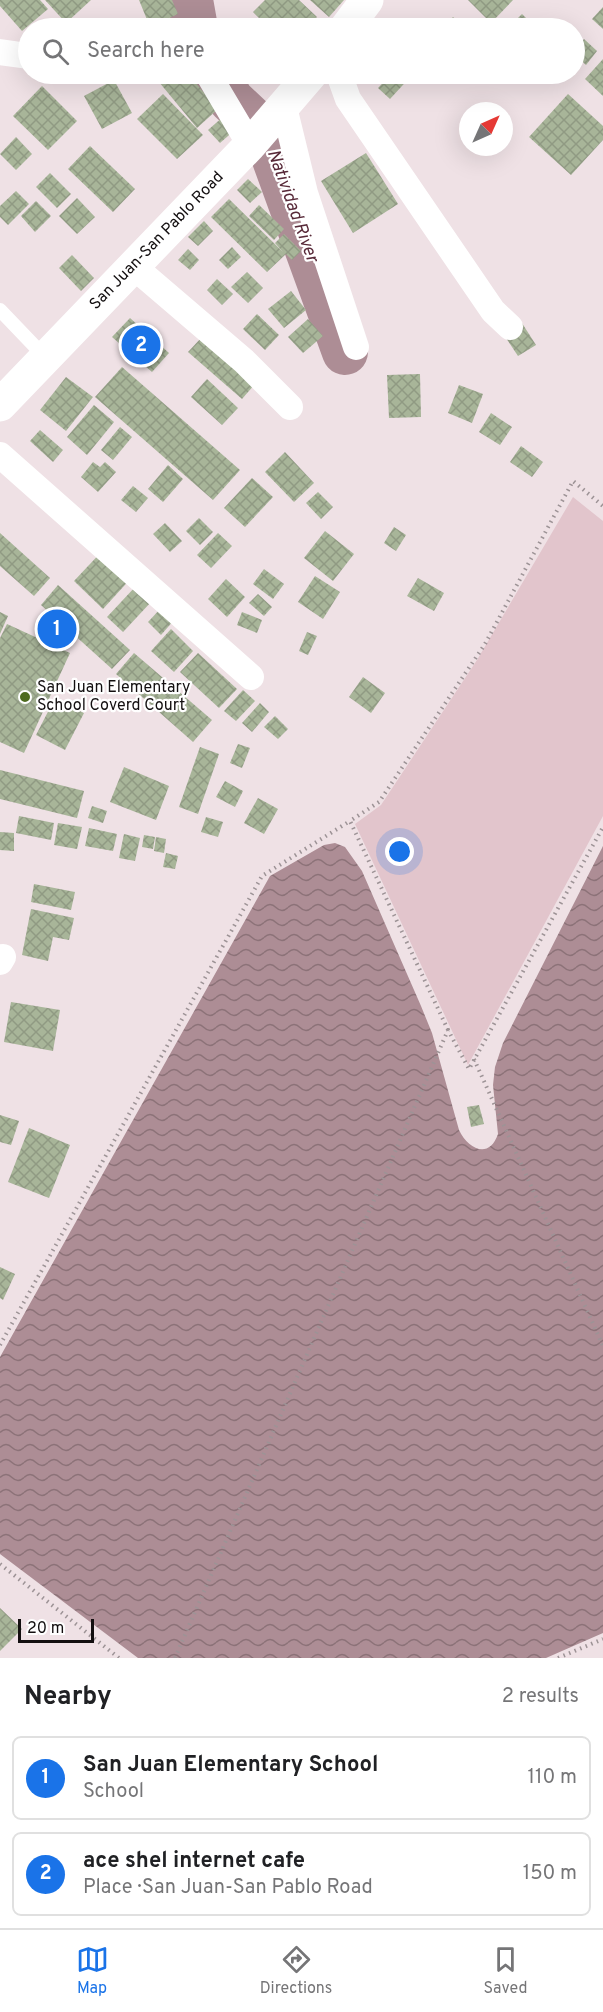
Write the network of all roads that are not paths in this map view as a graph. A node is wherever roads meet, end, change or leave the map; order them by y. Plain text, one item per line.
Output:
1 (367, 0) edge
2 (354, 18) edge
3 (0, 52) edge
4 (18, 55) edge
5 (219, 84) edge
6 (303, 84) edge
7 (343, 84) edge
8 (267, 126) junction
9 (133, 266) junction
10 (0, 310) edge
11 (510, 327) dead end
12 (356, 347) dead end
13 (45, 357) junction
14 (0, 405) edge
15 (290, 406) dead end
16 (0, 455) edge
17 (251, 677) dead end

1 - 2 street
3 - 4 street
5 - 8 street
6 - 8 street, San Juan-San Pablo Road
7 - 11 street
8 - 9 street, San Juan-San Pablo Road
8 - 12 street
9 - 13 street, San Juan-San Pablo Road
9 - 15 street
10 - 13 lane
13 - 14 street, San Juan-San Pablo Road
16 - 17 street

